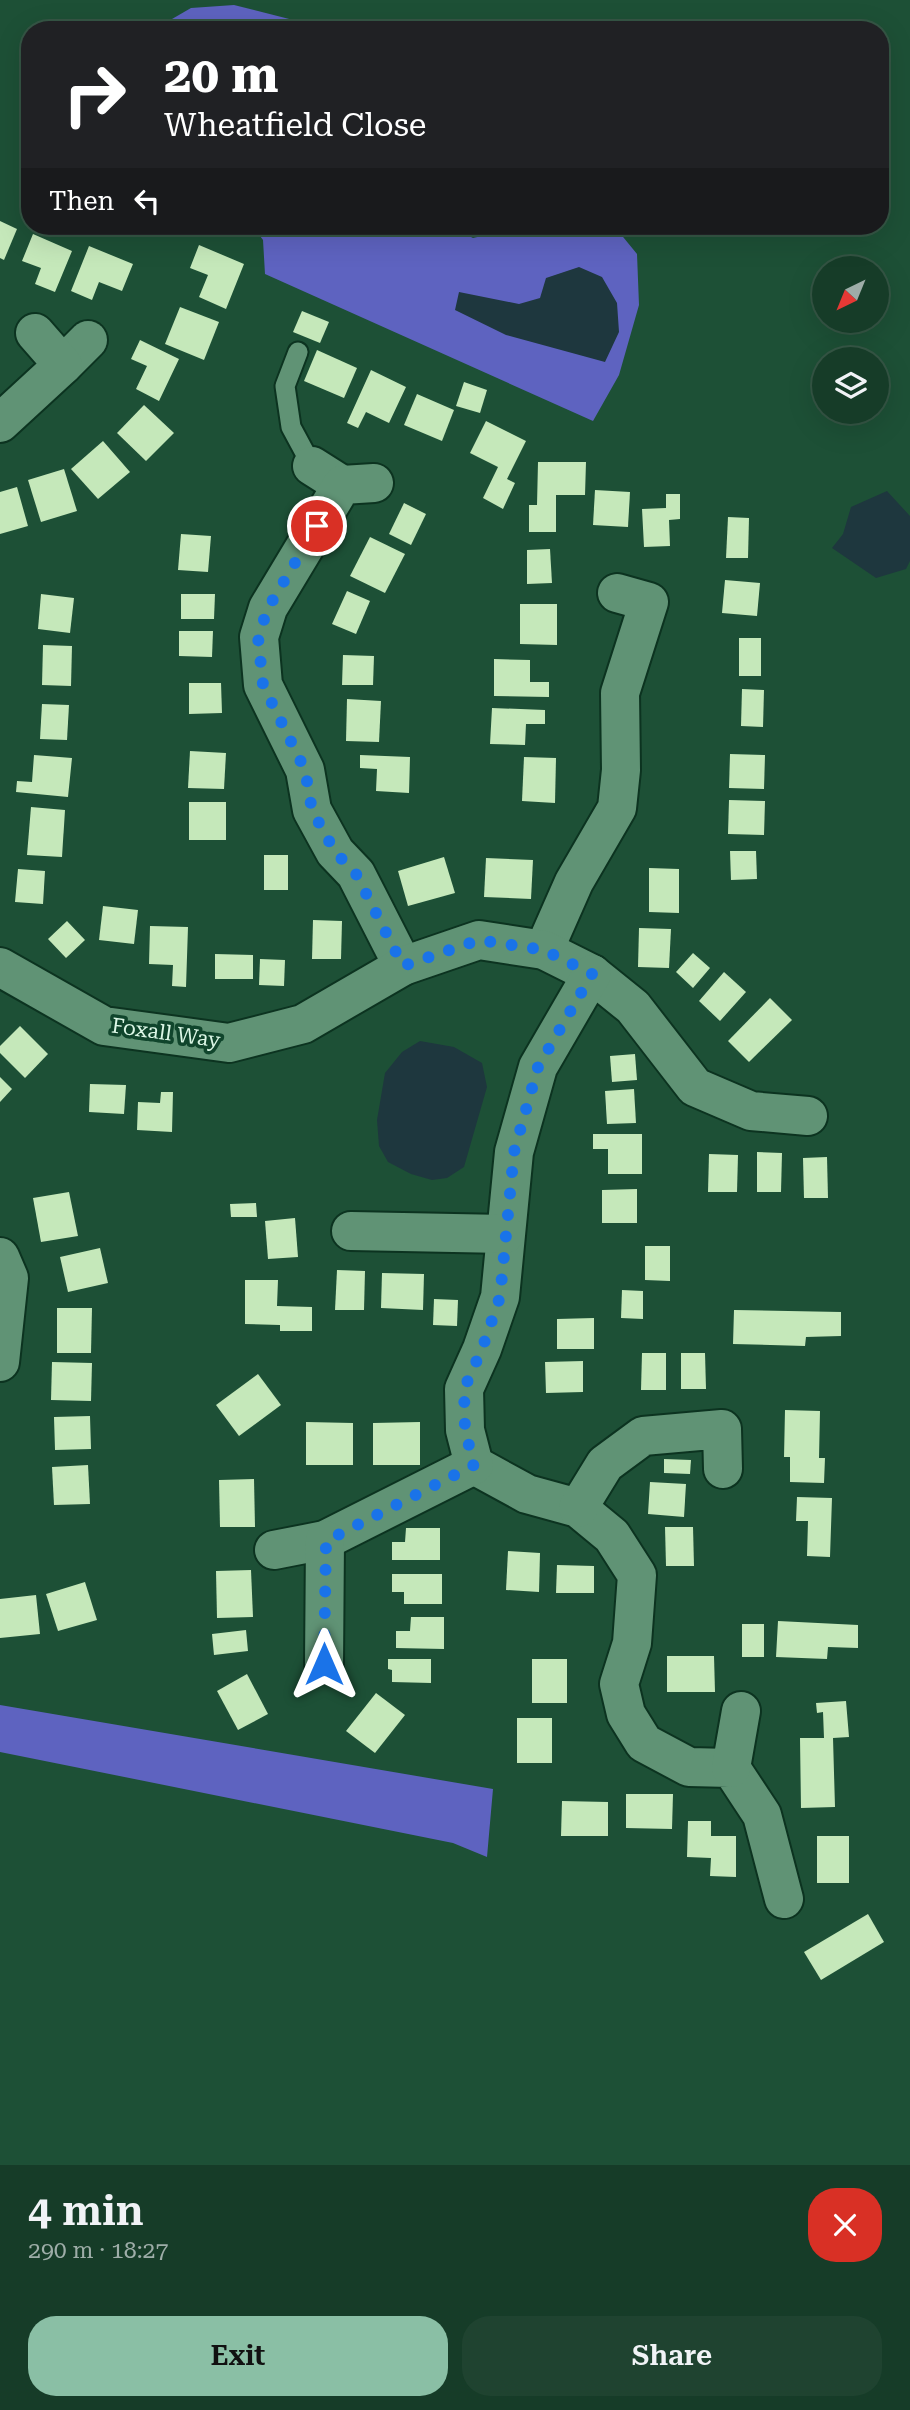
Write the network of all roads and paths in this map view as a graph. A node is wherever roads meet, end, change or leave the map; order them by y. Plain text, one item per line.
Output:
1 (35, 333) dead end
2 (298, 352) dead end
3 (0, 423) edge
4 (343, 478) joint
5 (617, 593) dead end
6 (544, 950) junction
7 (403, 966) junction
8 (0, 967) edge
9 (592, 974) junction
10 (808, 1116) dead end
11 (351, 1231) dead end
12 (505, 1234) junction
13 (0, 1257) edge
14 (0, 1362) edge
15 (474, 1465) junction
16 (723, 1469) dead end
17 (578, 1508) junction
18 (326, 1541) junction
19 (274, 1550) dead end
20 (324, 1664) dead end
21 (741, 1711) dead end
22 (731, 1768) junction
23 (784, 1899) dead end

1 - 3 street
2 - 4 lane
4 - 7 street
5 - 6 street
6 - 7 street, Foxall Way
6 - 9 street, Foxall Way
7 - 8 street, Foxall Way
9 - 10 street, Foxall Way
9 - 12 street
11 - 12 street
12 - 15 street
13 - 14 street
15 - 17 street
15 - 18 street
16 - 17 street
17 - 22 street
18 - 19 street
18 - 20 street
21 - 22 street
22 - 23 street

